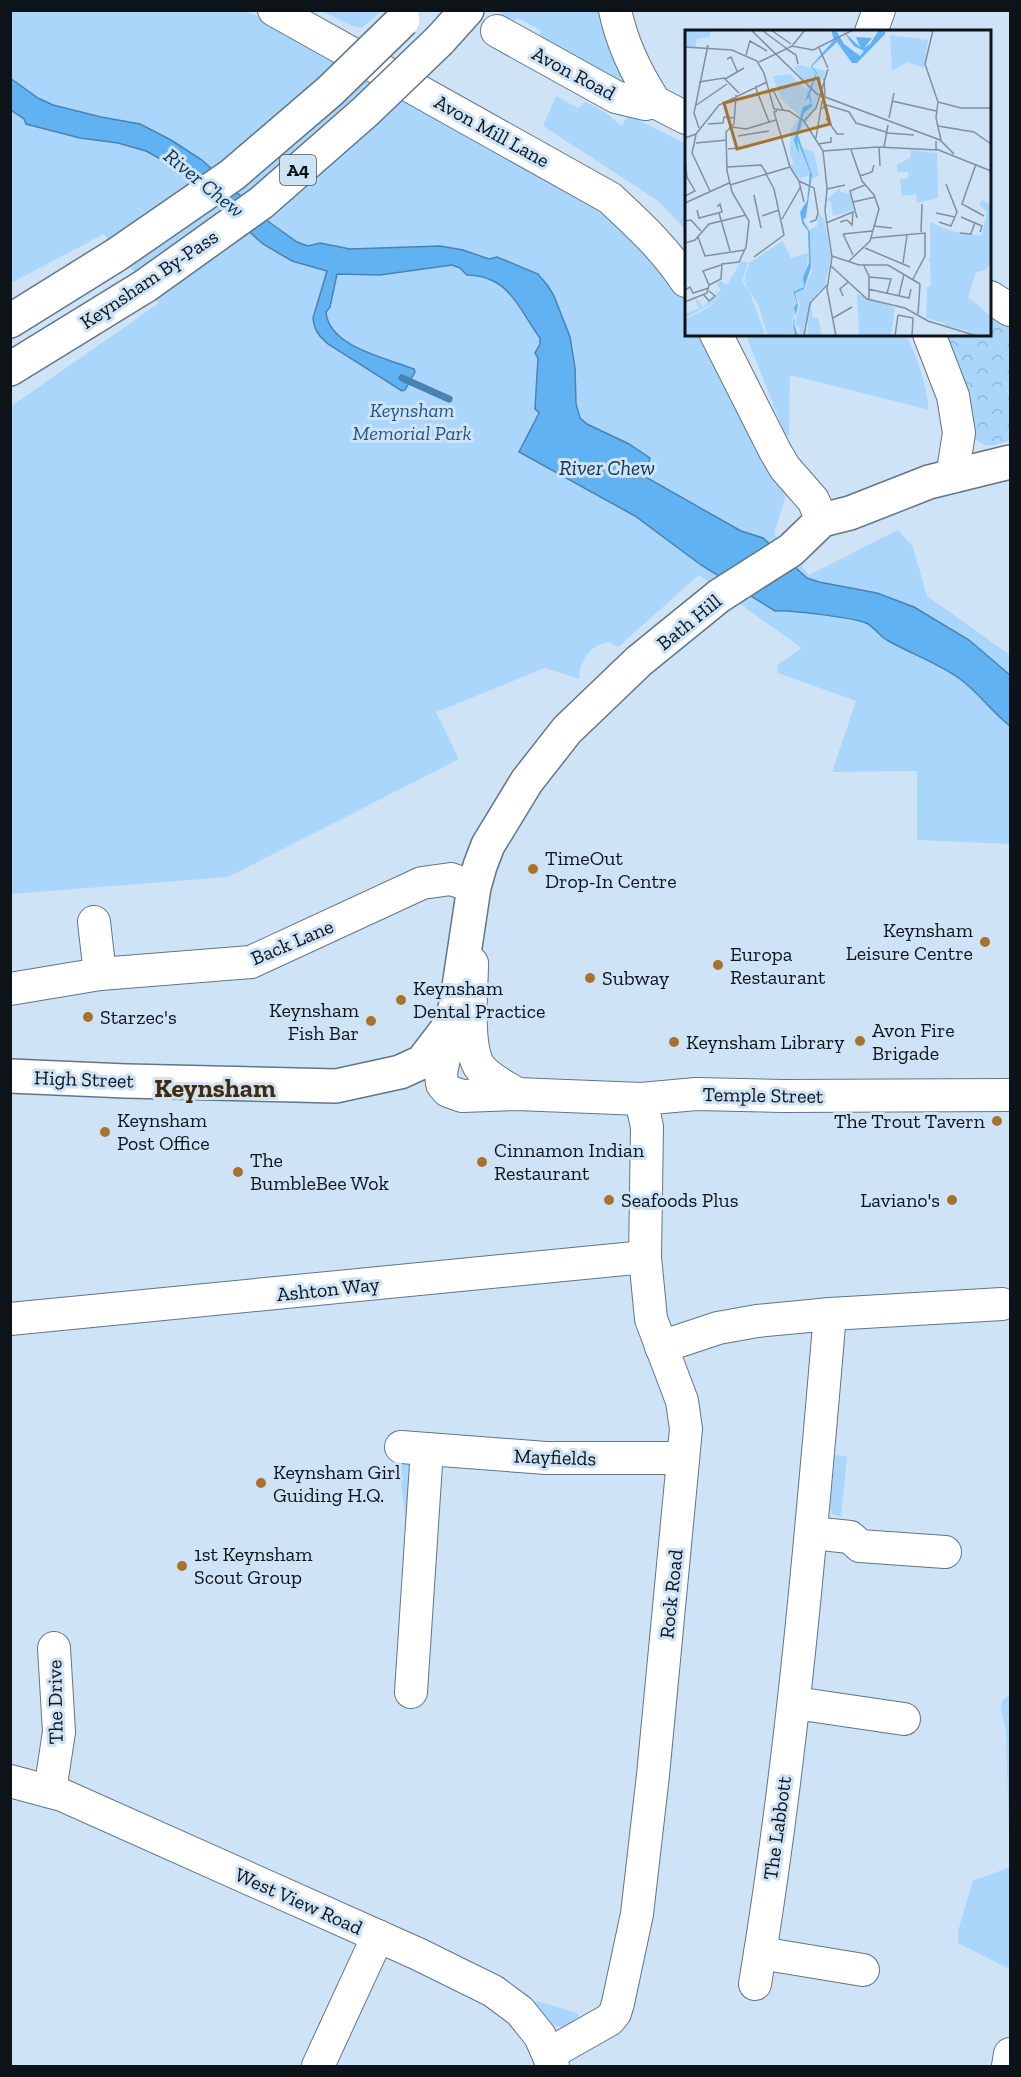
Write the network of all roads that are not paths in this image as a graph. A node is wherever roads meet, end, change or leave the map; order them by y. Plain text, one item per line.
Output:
1 (274, 10) edge
2 (467, 10) edge
3 (615, 10) edge
4 (868, 10) edge
5 (879, 10) edge
6 (408, 15) edge
7 (869, 30) edge
8 (870, 30) edge
9 (496, 31) dead end
10 (654, 102) junction
11 (685, 117) edge
12 (685, 278) edge
13 (991, 298) edge
14 (1011, 310) edge
15 (10, 321) edge
16 (717, 336) edge
17 (930, 336) edge
18 (10, 369) edge
19 (1011, 462) edge
20 (952, 477) junction
21 (822, 520) junction
22 (473, 896) junction
23 (94, 921) dead end
24 (100, 975) junction
25 (10, 989) edge
26 (451, 1024) junction
27 (480, 1067) junction
28 (441, 1073) junction
29 (10, 1076) edge
30 (372, 1079) junction
31 (517, 1094) junction
32 (1011, 1095) edge
33 (641, 1099) junction
34 (645, 1257) junction
35 (1002, 1304) dead end
36 (830, 1314) junction
37 (10, 1319) edge
38 (661, 1347) junction
39 (683, 1458) junction
40 (812, 1533) junction
41 (945, 1552) dead end
42 (54, 1648) dead end
43 (411, 1692) dead end
44 (795, 1703) junction
45 (904, 1719) dead end
46 (10, 1781) edge
47 (50, 1791) junction
48 (378, 1936) junction
49 (760, 1953) junction
50 (863, 1970) dead end
51 (755, 1984) dead end
52 (1011, 2054) edge
53 (551, 2060) edge
54 (318, 2067) edge
55 (1008, 2067) edge

1 - 12 street, Avon Mill Lane
2 - 18 main road, Keynsham By-Pass / A4, bridge
3 - 10 street
4 - 7 street
5 - 8 street
6 - 15 main road, Keynsham By-Pass / A4, bridge
9 - 10 street, Avon Road
10 - 11 street, Avon Road
13 - 14 street
16 - 21 street
17 - 20 street
19 - 20 main road, Bath Hill
20 - 21 main road, Bath Hill
21 - 22 main road, Bath Hill
22 - 24 street, Back Lane
22 - 26 main road, High Street
22 - 27 street
23 - 24 street
24 - 25 street, Back Lane
26 - 28 street
26 - 30 main road, High Street
27 - 28 street, High Street
27 - 31 street, Temple Street
28 - 30 street, High Street
28 - 31 street, Temple Street
29 - 30 main road, High Street
31 - 33 street, Temple Street
32 - 33 street, Temple Street
33 - 34 street, Rock Road
34 - 37 street, Ashton Way
34 - 38 street, Rock Road
35 - 36 street
36 - 38 street
36 - 40 street, The Labbott
38 - 39 street, Rock Road
39 - 43 street, Mayfields
39 - 53 street, Rock Road
40 - 41 street
40 - 44 street, The Labbott
42 - 47 street, The Drive
44 - 45 street
44 - 49 street, The Labbott
46 - 47 street, West View Road
47 - 48 street, West View Road
48 - 53 street, West View Road
48 - 54 street
49 - 50 street
49 - 51 street, The Labbott
52 - 55 street

